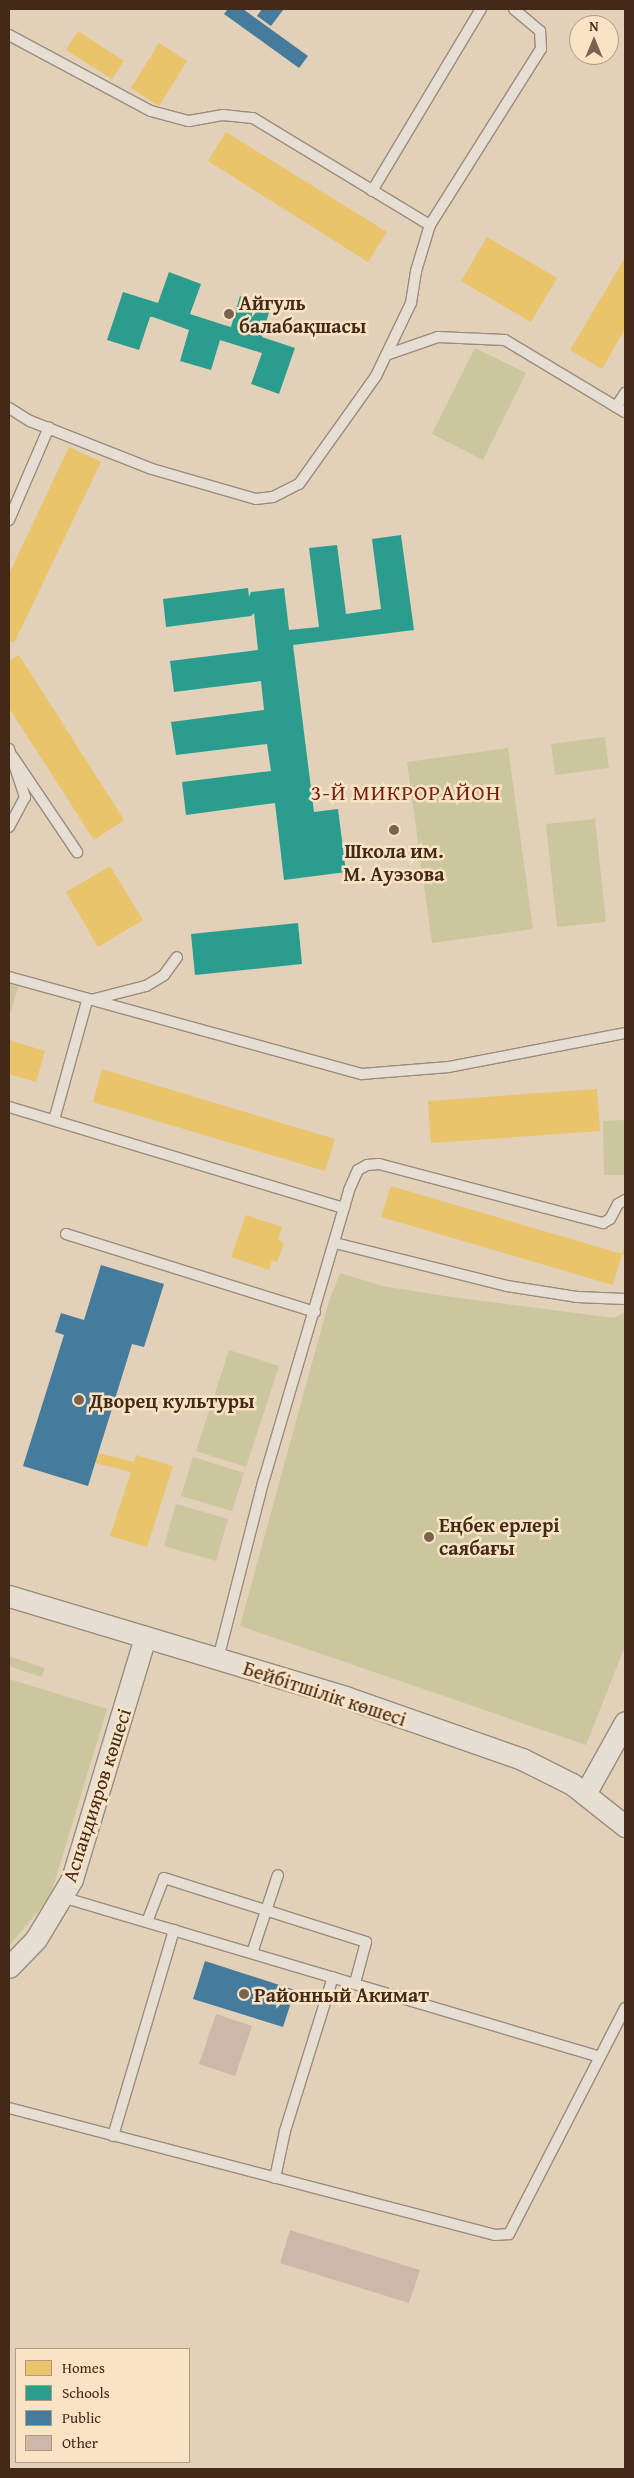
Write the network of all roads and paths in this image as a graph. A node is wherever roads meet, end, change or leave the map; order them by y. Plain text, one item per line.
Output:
1 (481, 9) edge
2 (514, 9) edge
3 (9, 35) edge
4 (372, 191) junction
5 (430, 225) junction
6 (386, 355) junction
7 (625, 393) edge
8 (9, 408) edge
9 (621, 410) edge
10 (49, 427) junction
11 (9, 520) edge
12 (11, 753) edge
13 (9, 827) edge
14 (77, 852) dead end
15 (177, 957) dead end
16 (9, 977) edge
17 (86, 1001) junction
18 (625, 1033) edge
19 (9, 1107) edge
20 (54, 1120) junction
21 (625, 1200) edge
22 (344, 1208) junction
23 (66, 1234) dead end
24 (335, 1242) junction
25 (625, 1299) edge
26 (315, 1312) junction
27 (9, 1596) edge
28 (145, 1637) junction
29 (218, 1659) junction
30 (625, 1722) edge
31 (585, 1794) junction
32 (625, 1826) edge
33 (278, 1875) dead end
34 (62, 1896) junction
35 (267, 1911) junction
36 (148, 1922) junction
37 (174, 1930) junction
38 (252, 1953) junction
39 (9, 1967) edge
40 (333, 1977) junction
41 (355, 1983) junction
42 (625, 2008) edge
43 (600, 2057) junction
44 (9, 2108) edge
45 (113, 2136) junction
46 (275, 2178) junction

1 - 4 lane
2 - 5 lane
3 - 4 lane
4 - 5 lane
5 - 6 lane
6 - 9 lane
6 - 10 lane
7 - 9 lane
8 - 10 lane
10 - 11 lane
12 - 13 lane
12 - 14 lane
15 - 17 lane
16 - 17 lane
17 - 18 lane
17 - 20 lane
19 - 20 lane
20 - 22 lane
21 - 22 lane
22 - 24 lane
23 - 26 lane
24 - 25 lane
24 - 26 lane
26 - 29 lane
27 - 28 street, Бейбітшілік көшесі
28 - 29 street, Бейбітшілік көшесі
28 - 34 street, Аспандияров көшесі
29 - 31 street, Бейбітшілік көшесі
30 - 31 street
31 - 32 street, Бейбітшілік көшесі
33 - 35 lane
34 - 36 lane
34 - 39 street, Аспандияров көшесі
35 - 36 lane
35 - 38 lane
35 - 41 lane
36 - 37 lane
37 - 38 lane
37 - 45 lane
38 - 40 lane
40 - 41 lane
40 - 46 lane
41 - 43 lane
42 - 43 lane
43 - 46 lane
44 - 45 lane
45 - 46 lane

